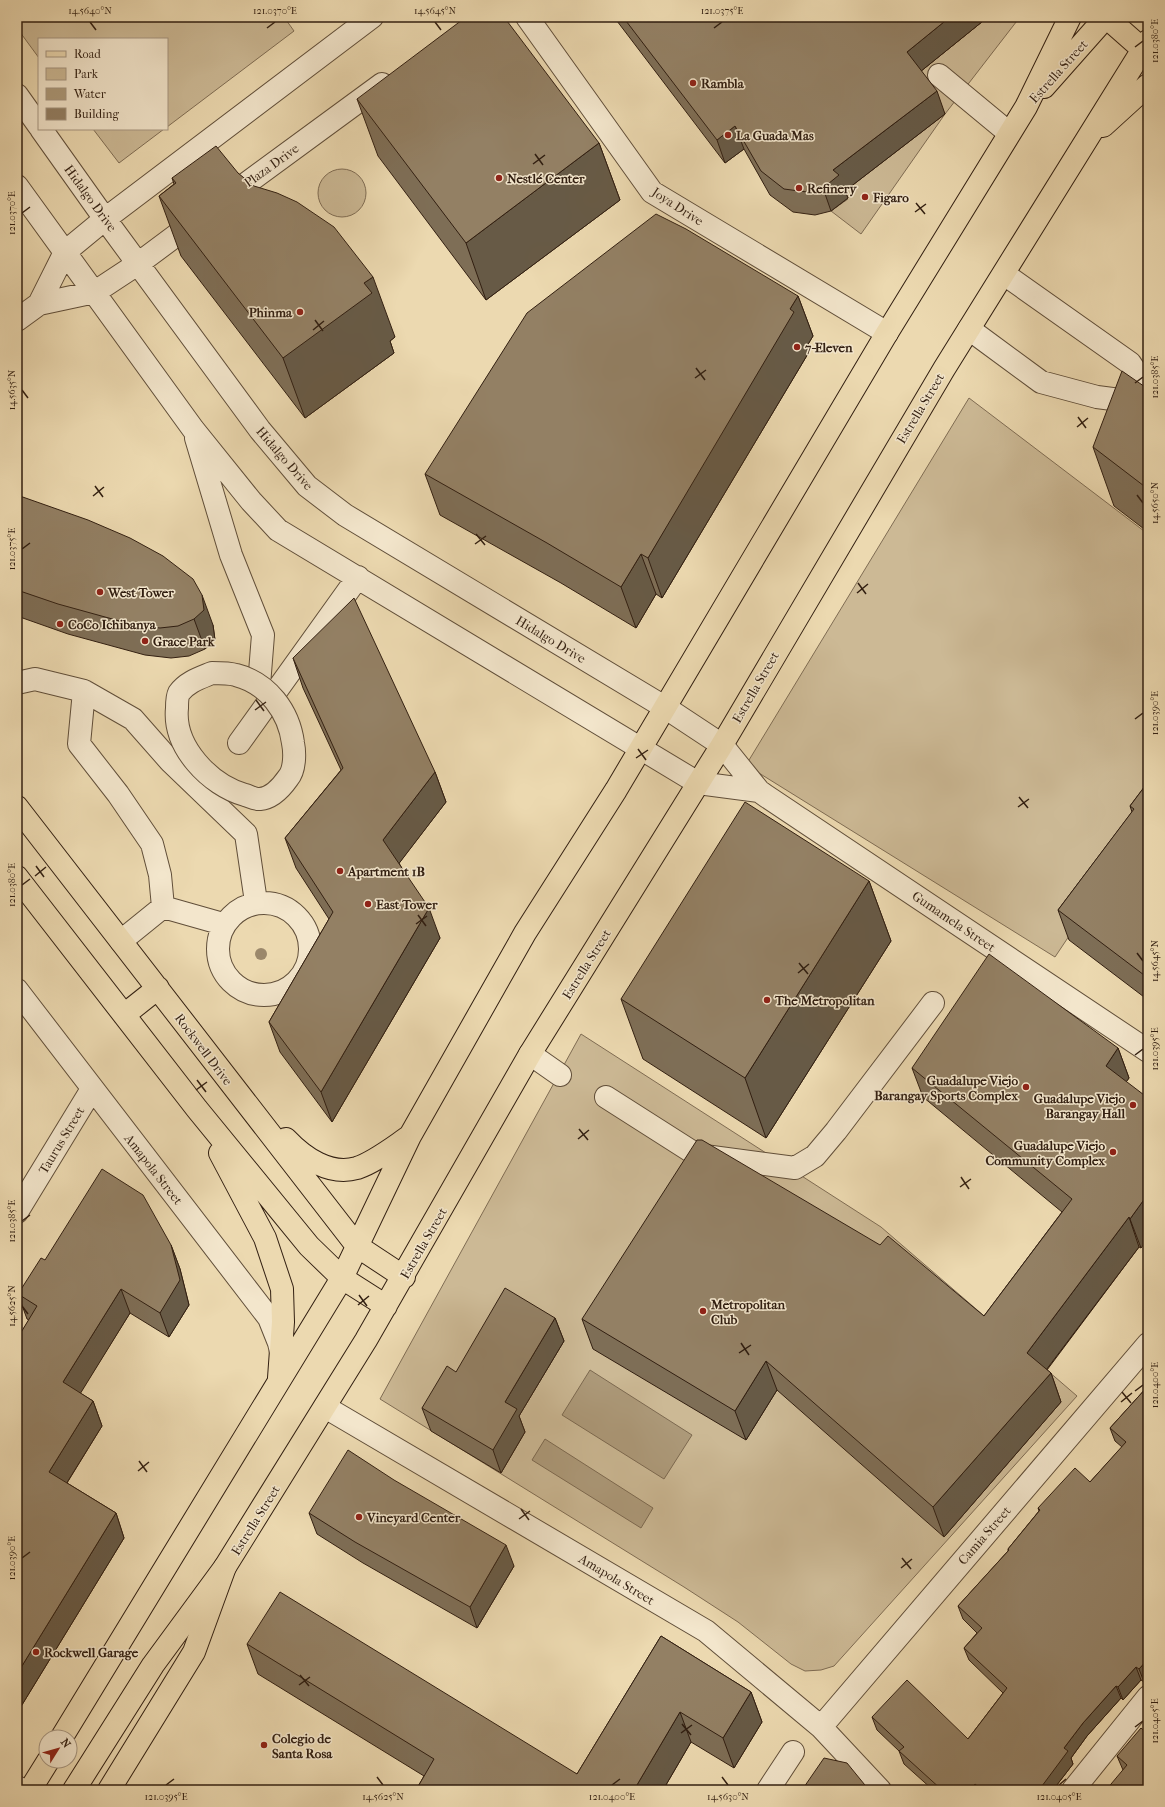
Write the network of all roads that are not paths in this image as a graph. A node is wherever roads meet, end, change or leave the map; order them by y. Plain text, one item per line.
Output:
1 (372, 17) edge
2 (527, 17) edge
3 (1070, 17) edge
4 (1106, 17) edge
5 (1146, 48) edge
6 (398, 72) edge
7 (939, 75) dead end
8 (1148, 85) edge
9 (17, 95) edge
10 (1026, 108) junction
11 (38, 125) edge
12 (42, 130) edge
13 (1009, 133) junction
14 (1082, 146) junction
15 (17, 186) edge
16 (104, 219) junction
17 (66, 252) junction
18 (138, 263) junction
19 (1004, 274) junction
20 (95, 292) junction
21 (39, 304) junction
22 (17, 320) edge
23 (969, 329) junction
24 (887, 333) junction
25 (1148, 390) edge
26 (1148, 396) edge
27 (193, 429) junction
28 (358, 578) junction
29 (17, 682) edge
30 (259, 685) junction
31 (84, 691) junction
32 (666, 708) junction
33 (239, 743) dead end
34 (722, 745) junction
35 (641, 749) junction
36 (698, 783) junction
37 (759, 791) junction
38 (17, 807) edge
39 (17, 877) edge
40 (256, 902) junction
41 (163, 907) junction
42 (224, 924) junction
43 (121, 941) junction
44 (158, 988) junction
45 (17, 990) edge
46 (933, 1002) dead end
47 (124, 1015) junction
48 (1148, 1052) edge
49 (530, 1054) junction
50 (560, 1075) dead end
51 (233, 1087) junction
52 (92, 1089) junction
53 (606, 1097) dead end
54 (197, 1109) junction
55 (410, 1136) junction
56 (17, 1212) edge
57 (357, 1246) junction
58 (404, 1277) junction
59 (342, 1278) junction
60 (386, 1306) junction
61 (1148, 1344) edge
62 (281, 1352) junction
63 (278, 1383) junction
64 (326, 1407) junction
65 (225, 1567) junction
66 (1148, 1697) edge
67 (821, 1727) junction
68 (67, 1729) edge
69 (793, 1752) dead end
70 (43, 1769) edge
71 (17, 1787) edge
72 (22, 1790) edge
73 (30, 1790) edge
74 (74, 1790) edge
75 (109, 1790) edge
76 (768, 1790) edge
77 (880, 1790) edge
78 (1073, 1790) edge

1 - 16 street, Plaza Drive
2 - 24 street, Joya Drive
3 - 10 main road, Estrella Street
4 - 5 main road
4 - 10 main road, Estrella Street
5 - 14 main road, Estrella Street
6 - 18 street, Plaza Drive
7 - 13 street
8 - 14 main road, Estrella Street
9 - 11 street
10 - 13 main road, Estrella Street
12 - 16 street, Hidalgo Drive
13 - 24 main road, Estrella Street
14 - 19 main road, Estrella Street
15 - 17 street
16 - 17 street, Plaza Drive
16 - 18 street, Hidalgo Drive
17 - 20 street
17 - 21 street, Plaza Drive
18 - 20 street, Plaza Drive
18 - 32 street, Hidalgo Drive
19 - 23 main road, Estrella Street
19 - 25 street
20 - 21 street, Plaza Drive
20 - 27 street
21 - 22 street, Plaza Drive
23 - 26 street
23 - 34 main road, Estrella Street
24 - 32 main road, Estrella Street
27 - 28 street
27 - 30 street
28 - 33 street
28 - 35 street
29 - 31 street
30 - 30 street, bridge
31 - 40 street
31 - 41 street
32 - 34 street, Gumamela Street
32 - 35 main road, Estrella Street
34 - 36 main road, Estrella Street
34 - 37 street, Gumamela Street
35 - 36 street, Gumamela Street
35 - 55 main road, Estrella Street
36 - 37 street, Gumamela Street
36 - 49 main road, Estrella Street
37 - 48 street, Gumamela Street
38 - 43 main road, Rockwell Drive
39 - 47 main road
40 - 42 street
40 - 42 street
41 - 42 street
41 - 43 street
43 - 44 main road, Rockwell Drive
44 - 47 main road
44 - 51 main road, Rockwell Drive
45 - 52 street, Amapola Street
46 - 53 street
47 - 54 main road
49 - 50 street
49 - 58 main road, Estrella Street
51 - 55 main road
51 - 57 main road, Rockwell Drive
52 - 56 street, Taurus Street
52 - 62 street, Amapola Street
54 - 59 main road
54 - 62 main road
55 - 57 main road, Estrella Street
57 - 58 main road, Rockwell Drive
57 - 59 main road, Estrella Street
58 - 60 main road, Estrella Street
59 - 60 main road
59 - 63 main road, Estrella Street
60 - 64 main road, Estrella Street
61 - 67 street, Camia Street
62 - 63 main road
63 - 68 main road, Estrella Street
64 - 65 main road, Estrella Street
64 - 67 street, Amapola Street
65 - 74 main road
65 - 75 main road, Estrella Street
66 - 78 street
67 - 77 street, Amapola Street
69 - 76 street
70 - 73 main road
71 - 72 street

